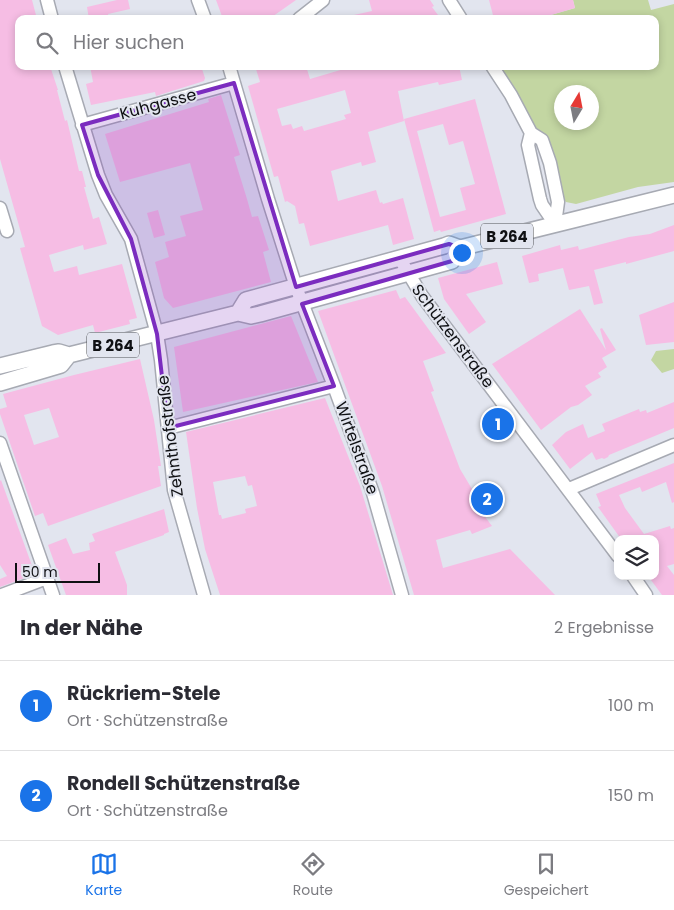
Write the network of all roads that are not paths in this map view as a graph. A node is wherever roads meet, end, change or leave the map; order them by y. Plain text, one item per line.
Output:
1 (47, 0) edge
2 (198, 0) edge
3 (324, 0) edge
4 (449, 0) edge
5 (51, 15) edge
6 (203, 15) edge
7 (304, 15) edge
8 (458, 15) edge
9 (66, 70) edge
10 (230, 70) edge
11 (495, 70) edge
12 (234, 83) junction
13 (82, 125) junction
14 (531, 133) junction
15 (674, 195) edge
16 (0, 208) edge
17 (555, 224) junction
18 (7, 231) dead end
19 (460, 248) junction
20 (400, 259) junction
21 (408, 274) junction
22 (296, 287) junction
23 (302, 304) junction
24 (238, 313) junction
25 (157, 334) junction
26 (69, 355) junction
27 (0, 366) edge
28 (0, 383) edge
29 (334, 386) junction
30 (168, 428) junction
31 (0, 443) edge
32 (674, 445) edge
33 (569, 488) junction
34 (614, 550) edge
35 (47, 578) junction
36 (636, 580) edge
37 (2, 595) edge
38 (54, 595) edge
39 (204, 595) edge
40 (402, 595) edge
41 (646, 595) edge

1 - 5 street
2 - 6 street
3 - 7 street
4 - 8 street
9 - 13 street, Zehnthofstraße
10 - 12 street, Wirtelstraße
11 - 14 street
12 - 13 street, Kuhgasse
12 - 22 street, Wirtelstraße
13 - 25 street, Zehnthofstraße
14 - 17 street
14 - 17 street
15 - 17 main road, B 264
16 - 18 street
17 - 19 main road, B 264
19 - 20 main road, B 264
19 - 21 main road, B 264
20 - 21 street, Schützenstraße
20 - 22 main road, B 264
21 - 23 main road, B 264
21 - 33 street, Schützenstraße
22 - 23 street, Wirtelstraße
22 - 24 main road, B 264
23 - 24 main road, B 264
23 - 29 street, Wirtelstraße
24 - 25 main road, B 264
25 - 26 main road, B 264
25 - 30 street, Zehnthofstraße
26 - 27 main road, B 264
26 - 28 main road, B 264
29 - 30 street
29 - 40 street, Wirtelstraße
30 - 39 street, Zehnthofstraße
31 - 35 street
32 - 33 street
33 - 34 street, Schützenstraße
35 - 37 street
35 - 38 street
36 - 41 street

